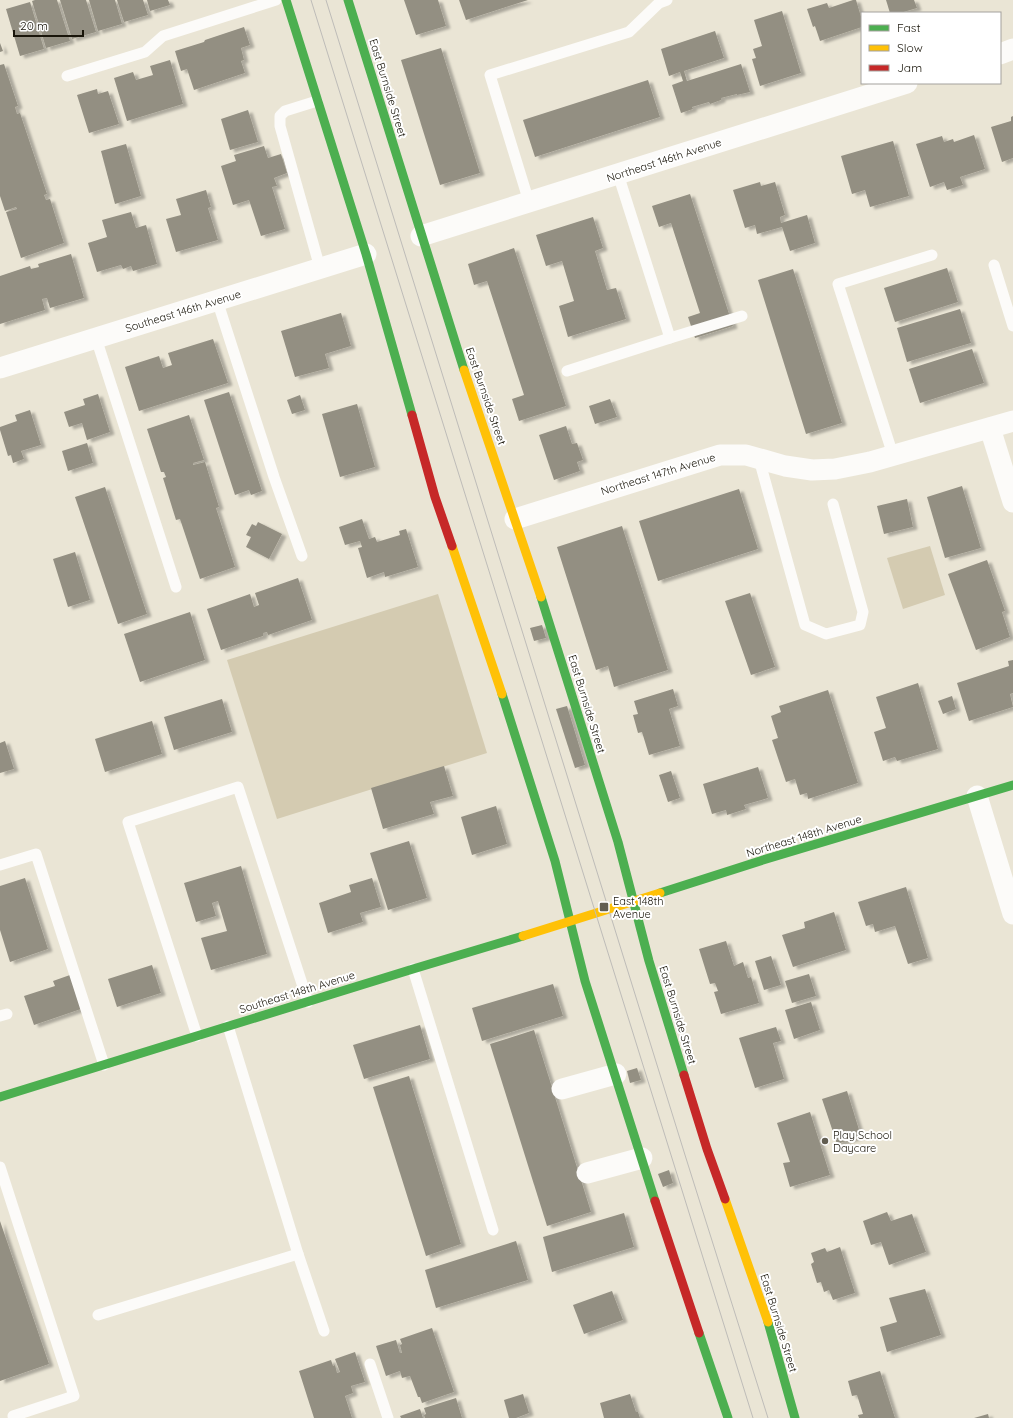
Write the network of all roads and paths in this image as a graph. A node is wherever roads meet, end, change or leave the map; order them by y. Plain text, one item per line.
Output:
1 (276, 0) edge
2 (286, 0) edge
3 (348, 0) edge
4 (667, 0) edge
5 (1013, 49) edge
6 (1001, 54) edge
7 (67, 76) dead end
8 (904, 84) edge
9 (317, 101) junction
10 (618, 174) junction
11 (529, 202) junction
12 (421, 236) junction
13 (366, 254) junction
14 (932, 255) dead end
15 (994, 265) dead end
16 (320, 268) junction
17 (217, 300) junction
18 (742, 316) dead end
19 (1013, 326) edge
20 (96, 338) junction
21 (670, 338) junction
22 (0, 368) edge
23 (567, 371) dead end
24 (1013, 421) edge
25 (990, 428) junction
26 (893, 455) junction
27 (759, 459) junction
28 (1013, 502) edge
29 (833, 504) dead end
30 (515, 519) junction
31 (302, 556) dead end
32 (176, 587) dead end
33 (1013, 785) edge
34 (976, 796) junction
35 (0, 865) edge
36 (634, 902) junction
37 (602, 912) joint
38 (1013, 914) edge
39 (571, 922) junction
40 (412, 969) junction
41 (308, 1002) junction
42 (228, 1026) junction
43 (197, 1036) junction
44 (104, 1065) junction
45 (616, 1074) junction
46 (562, 1089) dead end
47 (0, 1097) edge
48 (642, 1158) junction
49 (0, 1167) edge
50 (587, 1173) dead end
51 (493, 1230) dead end
52 (298, 1254) junction
53 (98, 1315) dead end
54 (324, 1331) dead end
55 (370, 1364) dead end
56 (13, 1416) dead end
57 (388, 1418) edge
58 (728, 1418) edge
59 (795, 1418) edge

1 - 7 lane
2 - 9 street
3 - 12 street, East Burnside Street
4 - 11 lane
5 - 6 street
8 - 10 street, Northeast 146th Avenue
9 - 13 street
9 - 16 lane
10 - 11 street, Northeast 146th Avenue
10 - 21 lane
11 - 12 street, Northeast 146th Avenue
12 - 30 street, East Burnside Street
13 - 16 street, Southeast 146th Avenue
13 - 39 street
14 - 26 lane
15 - 19 lane
16 - 17 street, Southeast 146th Avenue
17 - 20 street, Southeast 146th Avenue
17 - 31 lane
18 - 21 lane
20 - 22 street, Southeast 146th Avenue
20 - 32 lane
21 - 23 lane
24 - 25 street, Northeast 147th Avenue
25 - 26 street, Northeast 147th Avenue
25 - 28 street
26 - 27 street, Northeast 147th Avenue
27 - 29 lane
27 - 30 street, Northeast 147th Avenue
30 - 36 street, East Burnside Street
33 - 34 street, Northeast 148th Avenue
34 - 36 street, Northeast 148th Avenue
34 - 38 street
35 - 44 lane
36 - 37 street, Northeast 148th Avenue
36 - 59 street, East Burnside Street
37 - 39 street, Southeast 148th Avenue
39 - 40 street, Southeast 148th Avenue
39 - 45 street
40 - 41 street, Southeast 148th Avenue
40 - 51 lane
41 - 42 street, Southeast 148th Avenue
41 - 43 lane
42 - 43 street, Southeast 148th Avenue
42 - 52 lane
43 - 44 street, Southeast 148th Avenue
44 - 47 street, Southeast 148th Avenue
45 - 46 street
45 - 48 street
48 - 50 street
48 - 58 street
49 - 56 lane
52 - 53 lane
52 - 54 lane
55 - 57 lane

